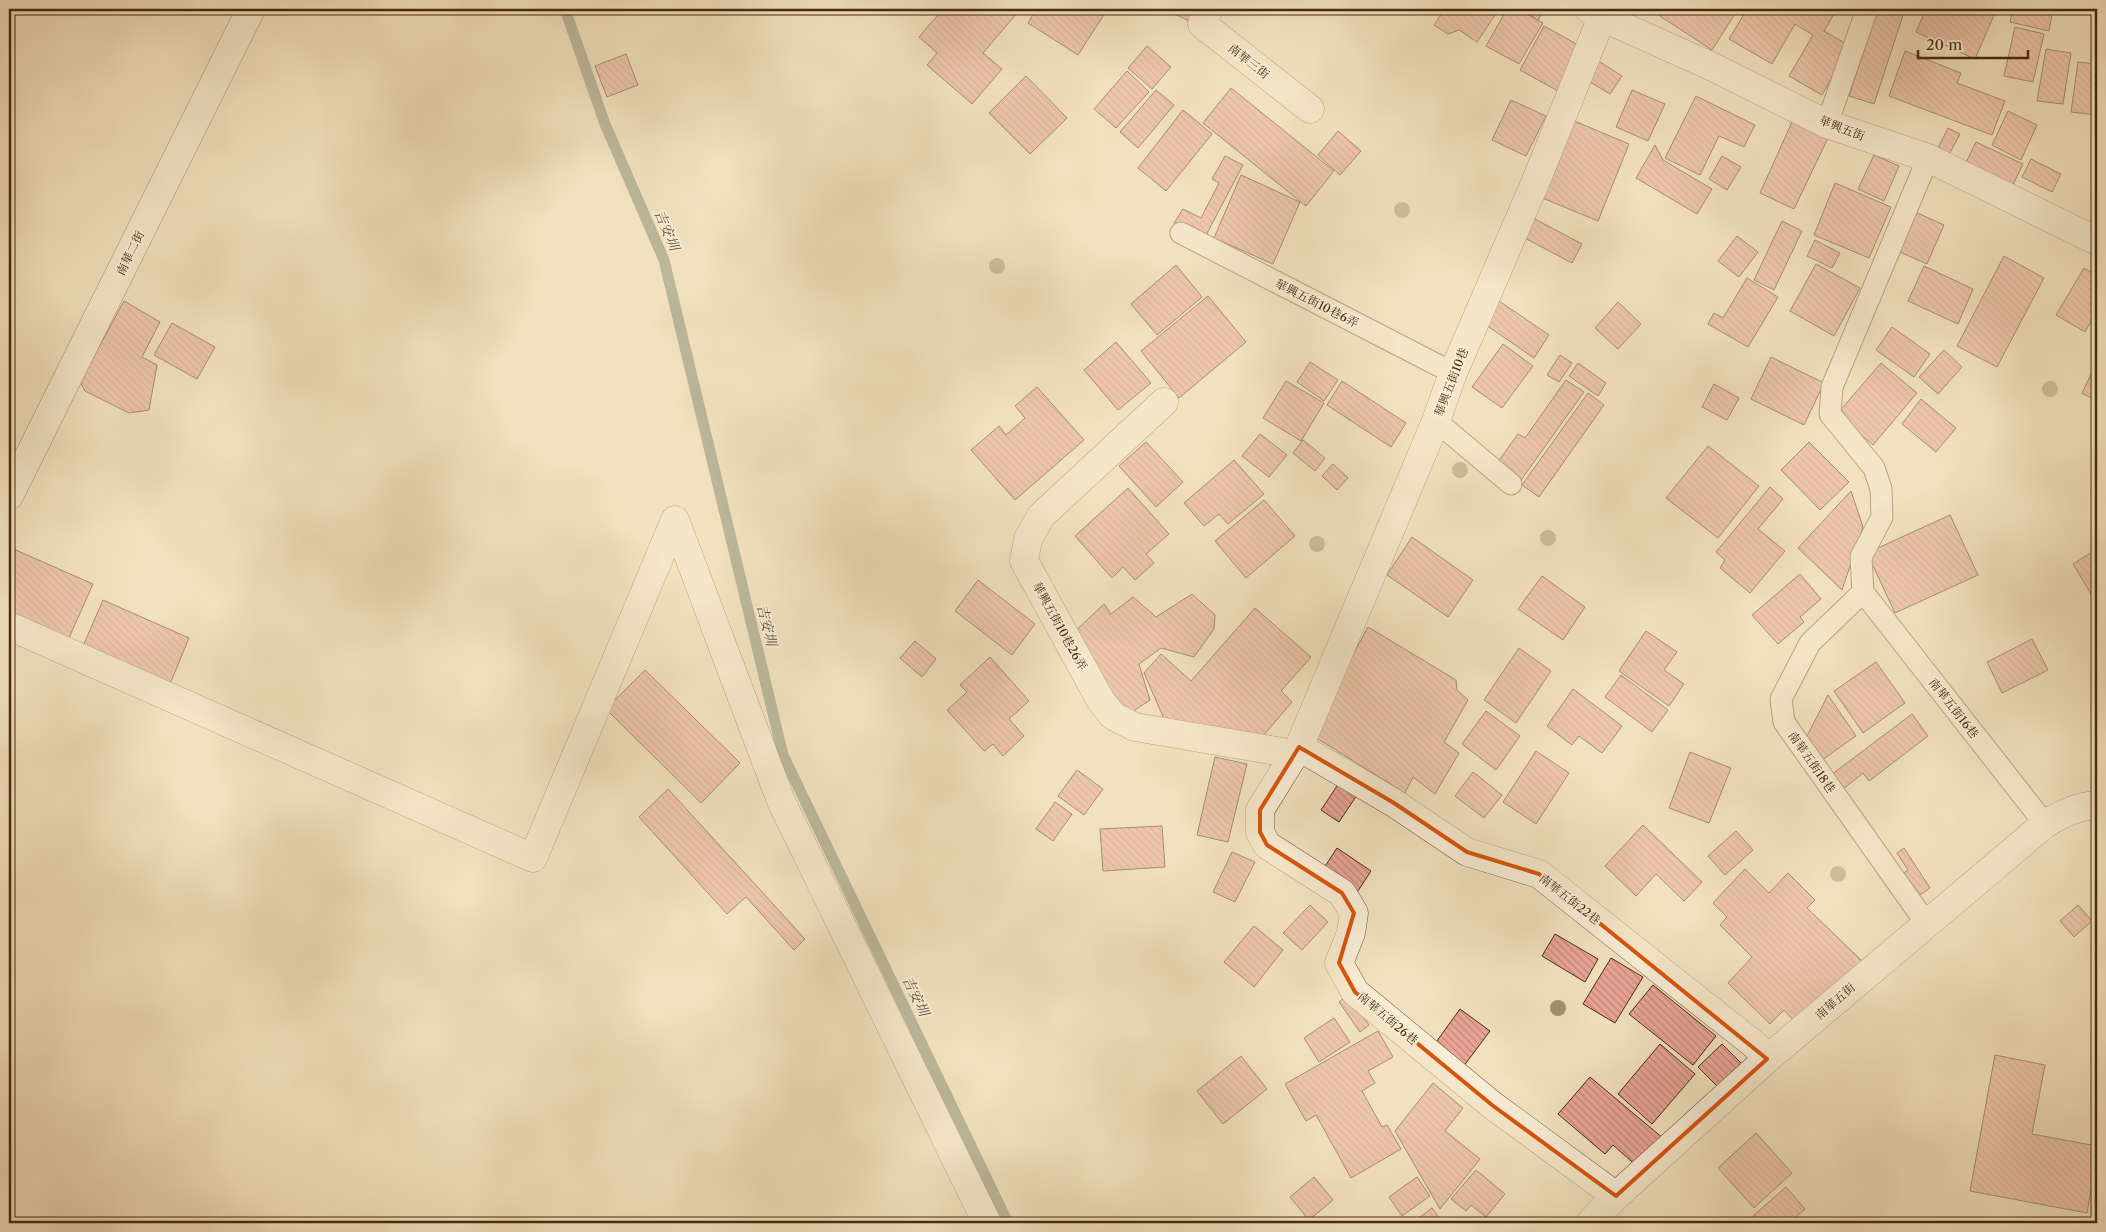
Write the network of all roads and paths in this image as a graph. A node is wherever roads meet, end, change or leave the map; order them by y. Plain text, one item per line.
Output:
1 (250, 9) edge
2 (1209, 9) edge
3 (1867, 9) edge
4 (1595, 13) edge
5 (1310, 109) dead end
6 (1827, 124) junction
7 (1928, 158) junction
8 (1181, 234) dead end
9 (2097, 241) edge
10 (1454, 374) junction
11 (1164, 402) dead end
12 (1436, 421) junction
13 (1511, 484) dead end
14 (9, 496) edge
15 (1863, 592) junction
16 (9, 626) edge
17 (1296, 750) junction
18 (2097, 805) edge
19 (2045, 824) junction
20 (1926, 923) junction
21 (1768, 1059) junction
22 (1616, 1196) junction
23 (987, 1223) edge
24 (1590, 1223) edge

1 - 14 street, 南華二街
2 - 5 street, 南華三街
3 - 6 lane
4 - 6 street, 華興五街
4 - 10 street, 華興五街10巷
6 - 7 street, 華興五街
7 - 9 street, 華興五街
7 - 15 lane
8 - 10 lane, 華興五街10巷6弄
10 - 12 street, 華興五街10巷
11 - 17 street, 華興五街10巷26弄
12 - 13 lane
12 - 17 street, 華興五街10巷
15 - 19 lane, 南華五街16巷
15 - 20 lane, 南華五街18巷
16 - 23 street
17 - 21 street, 南華五街22巷
17 - 22 street, 南華五街26巷
18 - 19 street, 南華五街
19 - 20 street, 南華五街
20 - 21 street, 南華五街
21 - 22 street, 南華五街
22 - 24 street, 南華五街

